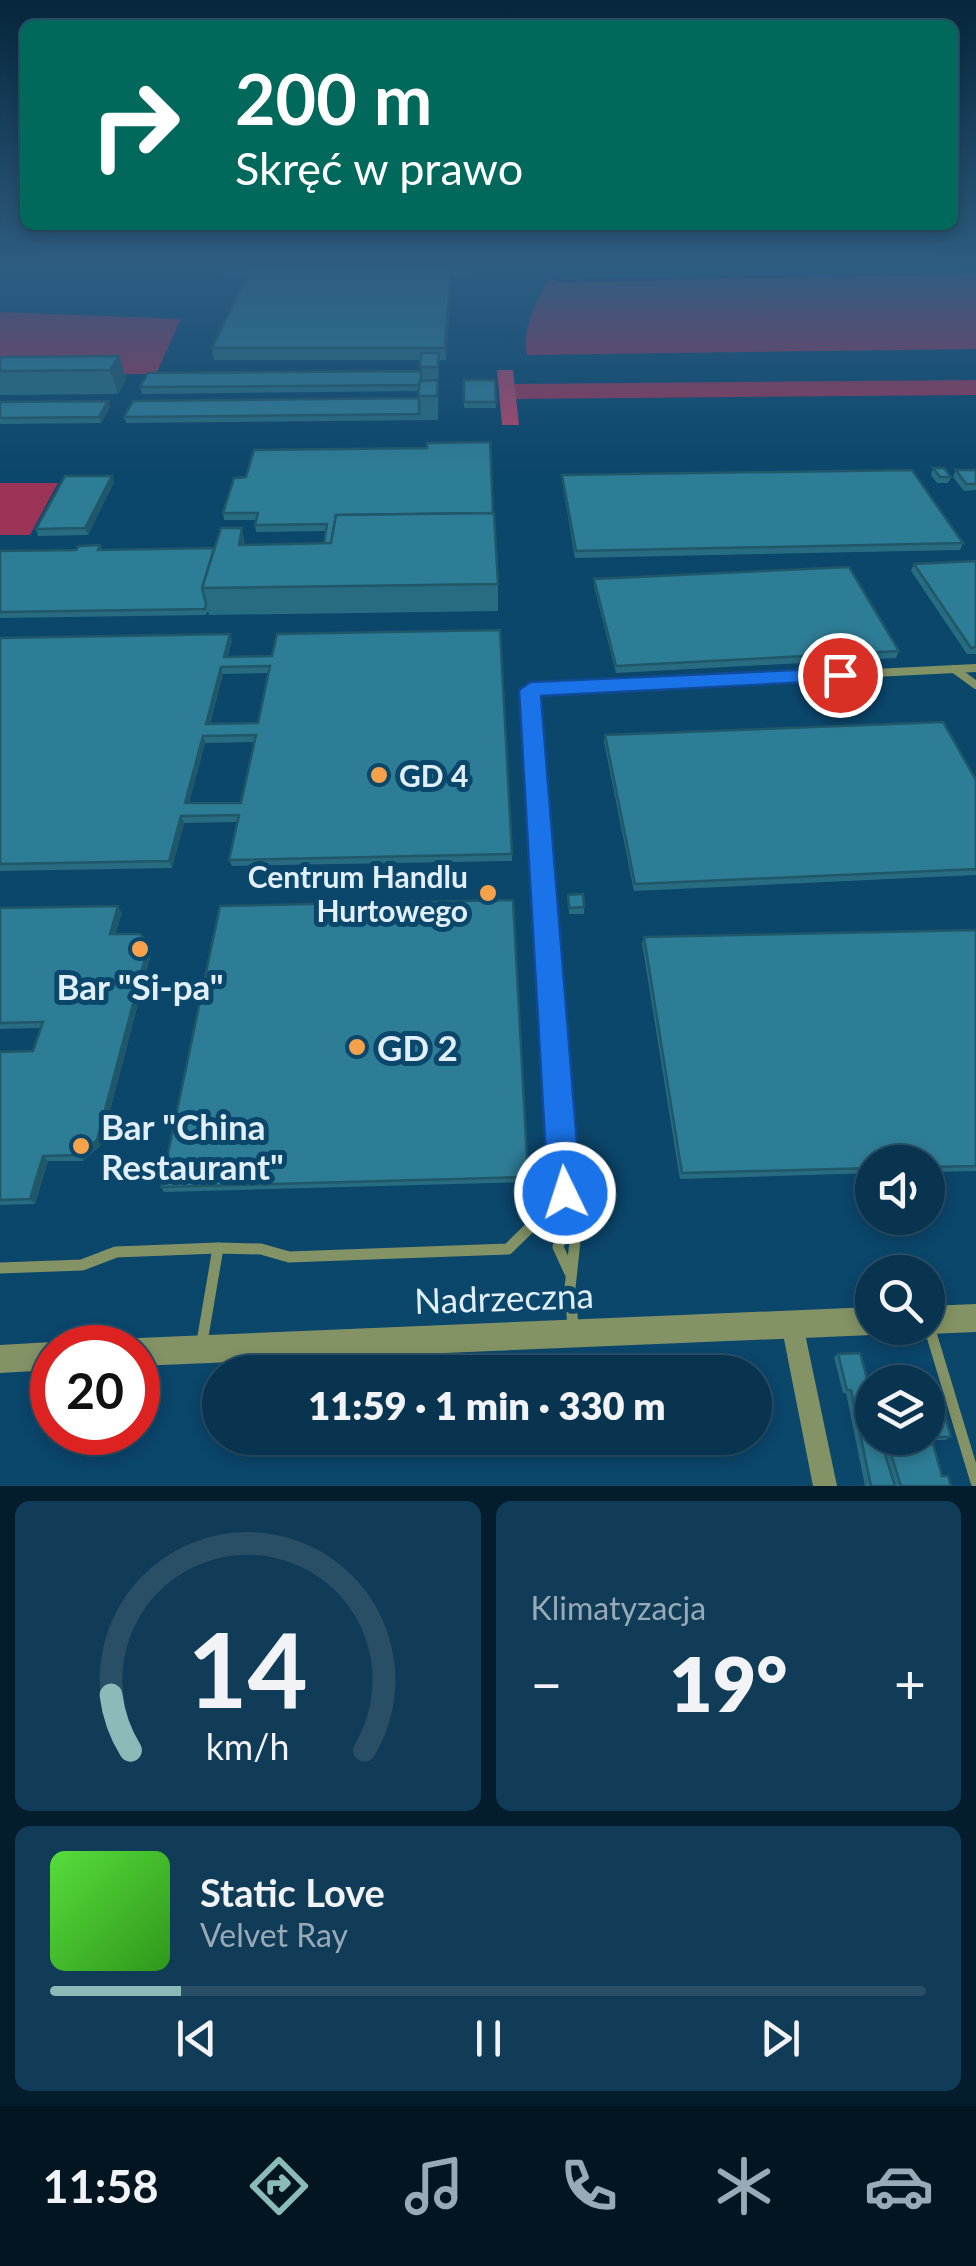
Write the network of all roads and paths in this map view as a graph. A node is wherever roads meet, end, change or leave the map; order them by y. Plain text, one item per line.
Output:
1 (976, 668) edge
2 (954, 669) junction
3 (976, 685) edge
4 (565, 1193) junction
5 (218, 1248) junction
6 (0, 1268) edge
7 (976, 1318) edge
8 (945, 1320) edge
9 (855, 1321) edge
10 (792, 1323) junction
11 (574, 1332) junction
12 (935, 1345) edge
13 (202, 1347) junction
14 (160, 1350) edge
15 (30, 1357) edge
16 (0, 1359) edge
17 (976, 1482) edge
18 (825, 1486) edge

1 - 2 lane
2 - 3 lane
2 - 4 lane
4 - 5 lane
4 - 11 lane
5 - 6 lane
5 - 13 lane
7 - 8 street
9 - 10 street, Nadrzeczna
10 - 11 street, Nadrzeczna
10 - 18 street
11 - 13 street, Nadrzeczna
12 - 17 lane
13 - 14 street, Nadrzeczna
15 - 16 street

